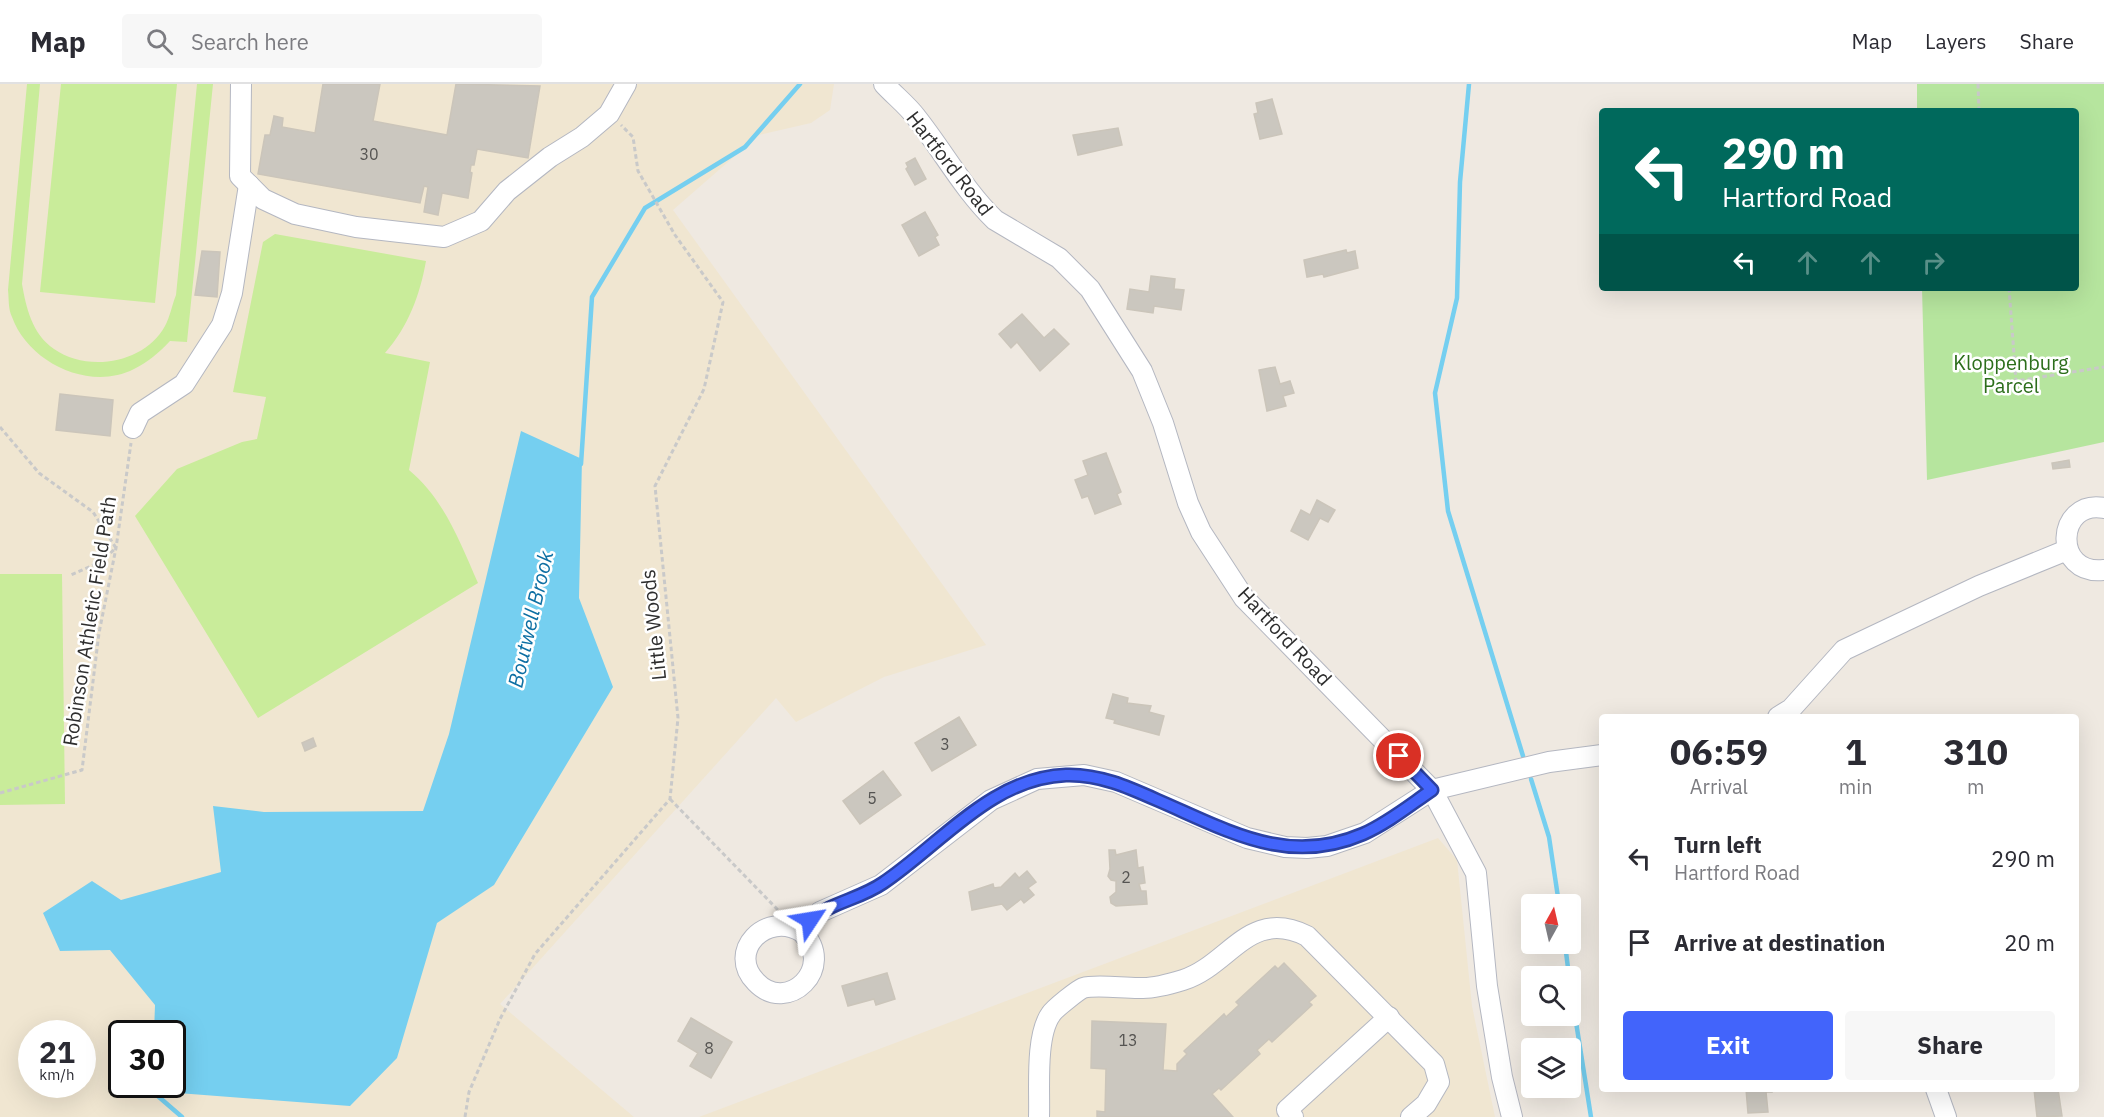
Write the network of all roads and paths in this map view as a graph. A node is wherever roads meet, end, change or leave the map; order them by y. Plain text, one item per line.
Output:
1 (241, 84) edge
2 (626, 84) edge
3 (884, 84) edge
4 (1978, 84) edge
5 (1978, 108) edge
6 (609, 114) junction
7 (249, 185) junction
8 (2009, 291) edge
9 (2104, 367) edge
10 (0, 427) edge
11 (133, 428) joint
12 (2104, 508) edge
13 (116, 548) junction
14 (2067, 550) junction
15 (2104, 570) edge
16 (71, 575) dead end
17 (1783, 714) edge
18 (1599, 755) edge
19 (1432, 790) junction
20 (0, 793) edge
21 (670, 799) junction
22 (799, 930) joint
23 (1382, 1010) junction
24 (1937, 1092) edge
25 (465, 1117) edge
26 (1039, 1117) edge
27 (1293, 1117) edge
28 (1412, 1117) edge
29 (1512, 1117) edge
30 (1946, 1117) edge

1 - 7 street
2 - 6 street
3 - 19 street, Hartford Road
4 - 5 path
6 - 7 street
6 - 21 path, Little Woods
7 - 11 street
8 - 9 path
10 - 13 path
11 - 13 path, Robinson Athletic Field Path
12 - 14 street
13 - 16 path
13 - 20 path, Robinson Athletic Field Path
14 - 15 street
14 - 17 street
18 - 19 street
19 - 22 street
19 - 29 street, Hartford Road
21 - 22 path
21 - 25 path
23 - 26 street
23 - 27 street
23 - 28 street
24 - 30 street

